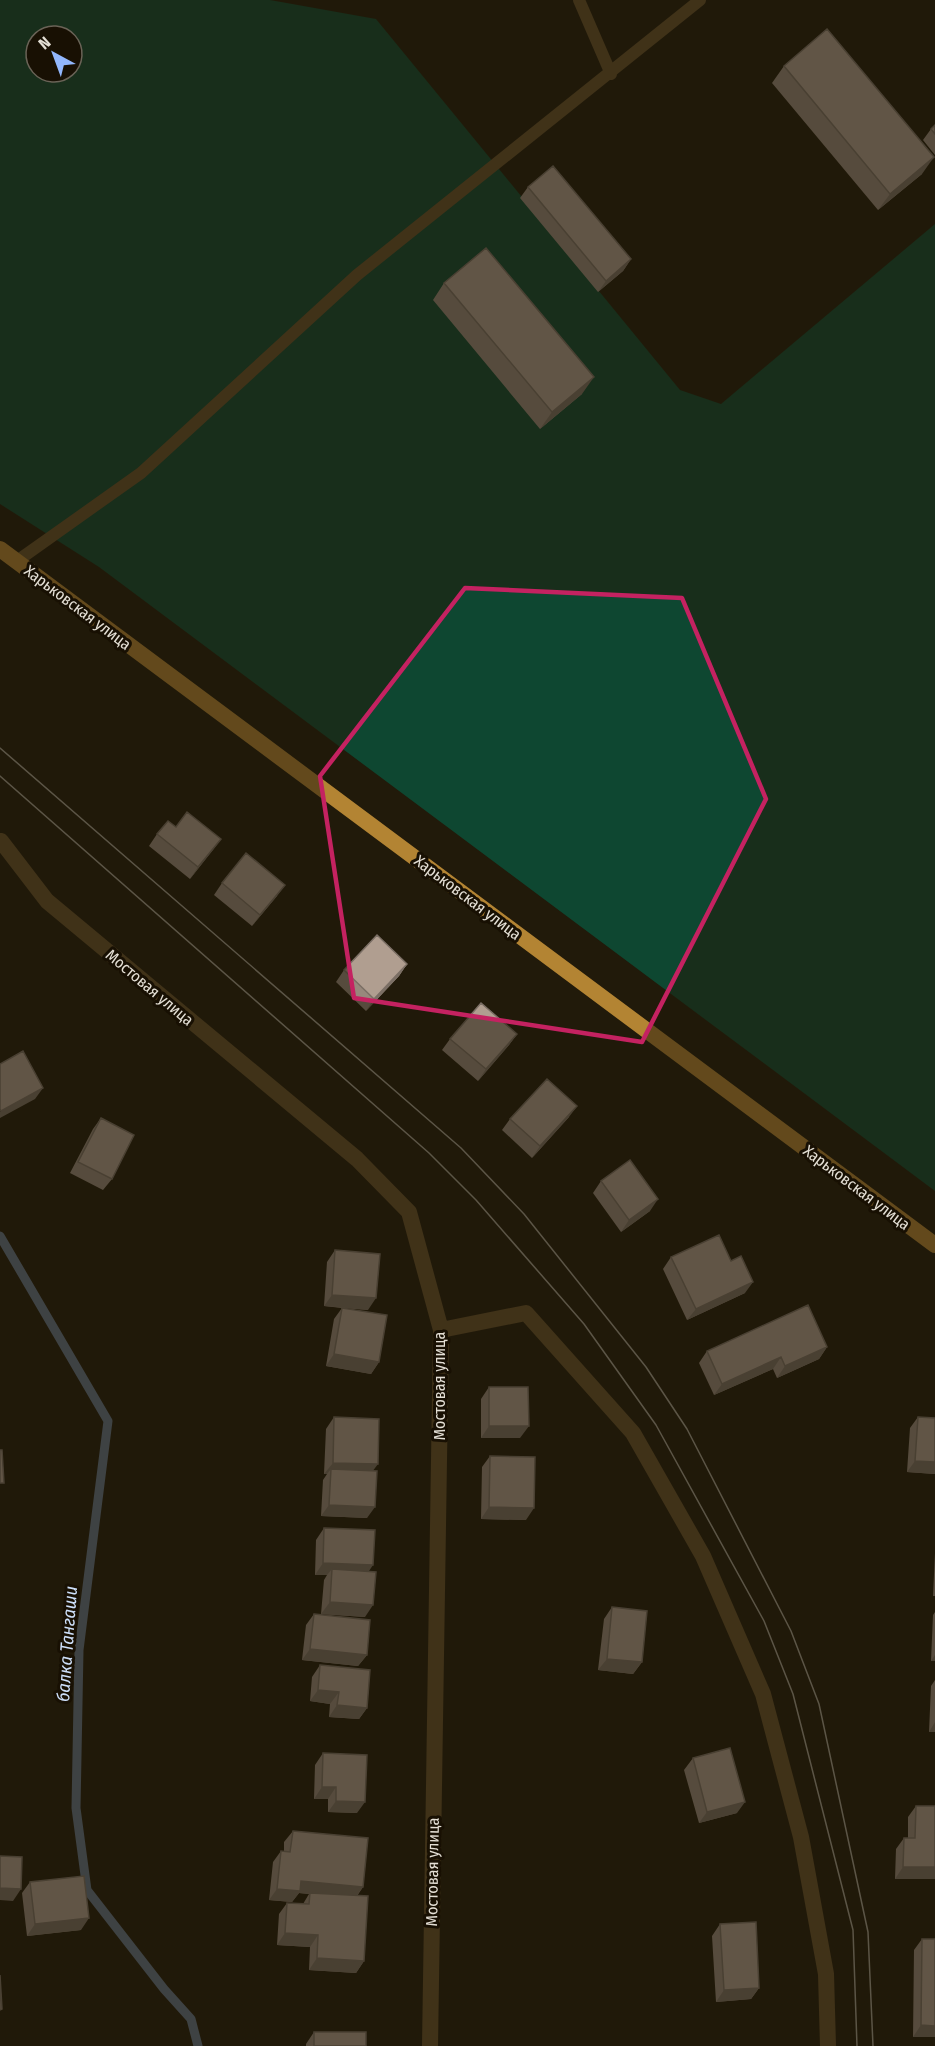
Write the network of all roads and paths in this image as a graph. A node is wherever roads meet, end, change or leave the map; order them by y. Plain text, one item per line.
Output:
1 (579, 0) edge
2 (700, 0) edge
3 (611, 74) junction
4 (0, 549) edge
5 (17, 561) junction
6 (1, 841) edge
7 (935, 1245) edge
8 (441, 1330) junction
9 (430, 2046) edge
10 (828, 2046) edge

1 - 3 lane
2 - 3 lane
3 - 5 lane
4 - 5 main road, Харьковская улица
5 - 7 main road, Харьковская улица
6 - 8 street, Мостовая улица
8 - 9 street, Мостовая улица
8 - 10 street

